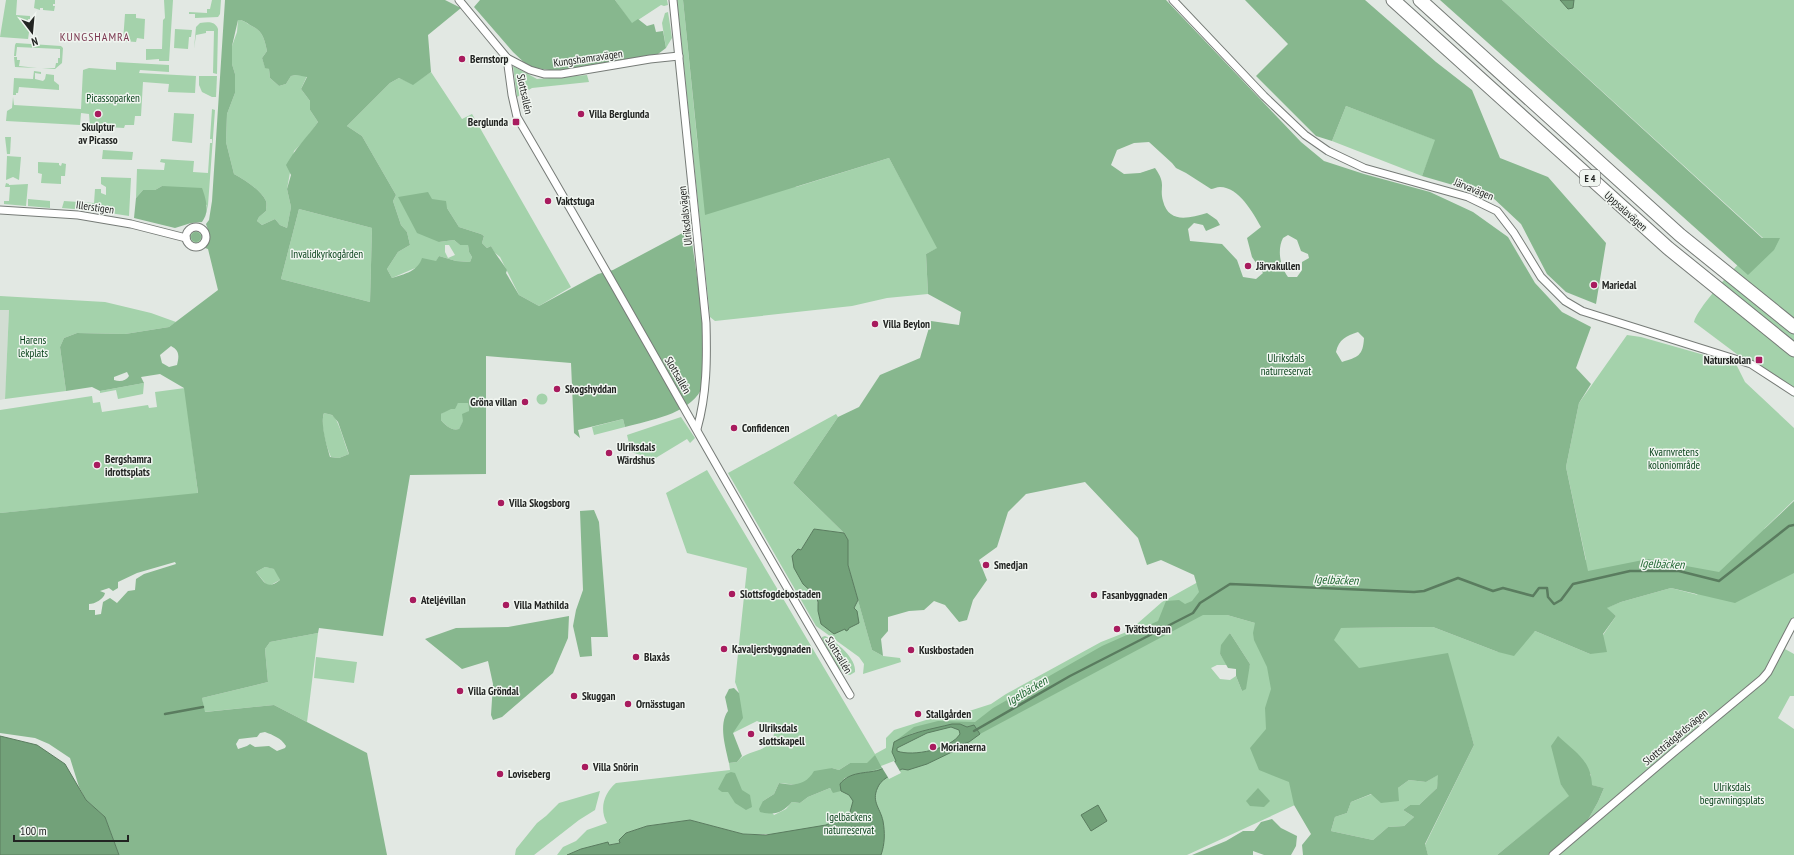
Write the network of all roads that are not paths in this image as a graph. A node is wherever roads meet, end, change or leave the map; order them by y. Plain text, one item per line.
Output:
1 (459, 0) edge
2 (673, 0) edge
3 (1173, 0) edge
4 (1393, 0) edge
5 (1420, 0) edge
6 (679, 56) junction
7 (507, 58) junction
8 (0, 210) edge
9 (186, 238) dead end
10 (1794, 327) edge
11 (1794, 350) edge
12 (1794, 392) edge
13 (697, 429) junction
14 (1794, 622) edge
15 (850, 695) dead end
16 (1553, 855) edge

1 - 7 street, Kungshamravägen
2 - 6 street, Ulriksdalsvägen
3 - 12 street, Järvavägen
4 - 11 highway, Uppsalavägen / E 4
5 - 10 highway, Uppsalavägen / E 4
6 - 7 street, Kungshamravägen
6 - 13 street, Ulriksdalsvägen
7 - 13 street, Slottsallén
8 - 9 street, Illerstigen
13 - 15 street, Slottsallén
14 - 16 street, Slottsträdgårdsvägen

